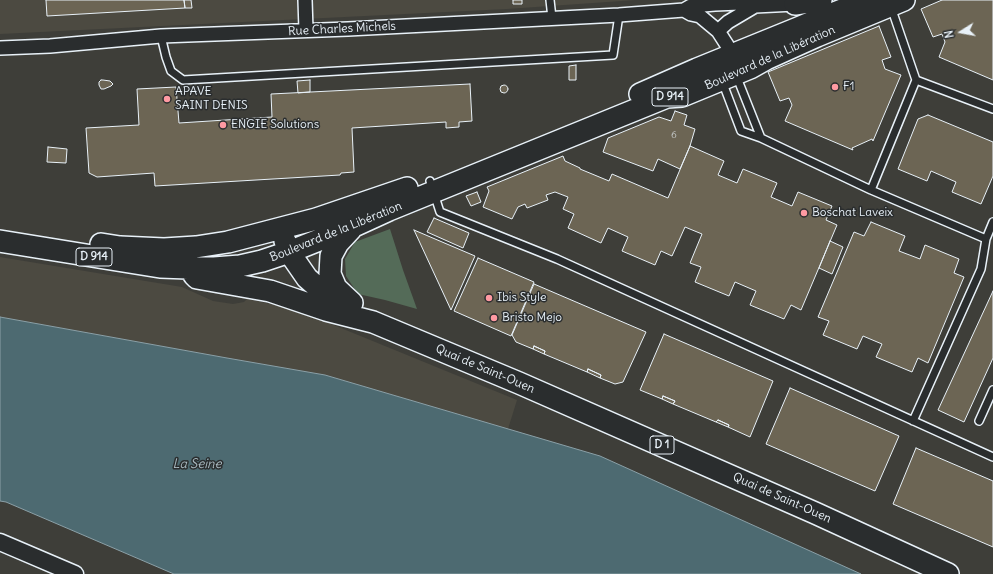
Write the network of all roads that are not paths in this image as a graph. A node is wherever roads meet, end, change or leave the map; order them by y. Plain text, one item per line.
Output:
1 (305, 0) edge
2 (550, 0) edge
3 (868, 0) edge
4 (897, 3) edge
5 (795, 4) joint
6 (755, 6) junction
7 (825, 7) edge
8 (684, 10) junction
9 (619, 15) junction
10 (552, 18) junction
11 (306, 30) junction
12 (718, 31) junction
13 (161, 36) junction
14 (0, 48) edge
15 (733, 69) junction
16 (916, 80) junction
17 (993, 109) edge
18 (761, 138) junction
19 (432, 186) junction
20 (871, 190) junction
21 (993, 222) edge
22 (0, 226) edge
23 (354, 226) junction
24 (281, 229) junction
25 (255, 236) junction
26 (986, 239) junction
27 (0, 241) edge
28 (289, 252) junction
29 (262, 261) junction
30 (188, 268) junction
31 (270, 290) junction
32 (373, 322) junction
33 (993, 390) edge
34 (913, 421) junction
35 (979, 421) dead end
36 (993, 457) edge
37 (0, 542) edge
38 (75, 574) edge
39 (948, 574) edge

1 - 11 street
2 - 10 lane
3 - 7 main road, Boulevard de la Libération / D 914
4 - 15 main road, Boulevard de la Libération / D 914
4 - 16 lane
5 - 6 street, Rue Charles Michels
5 - 7 main road
6 - 8 street, Rue Charles Michels
6 - 12 street
7 - 15 main road, Boulevard de la Libération / D 914
8 - 9 street, Rue Charles Michels
8 - 12 street, Rue Charles Michels
9 - 10 street, Rue Charles Michels
9 - 13 lane
10 - 11 street, Rue Charles Michels
11 - 13 street, Rue Charles Michels
12 - 15 street, Rue Charles Michels
13 - 14 street, Rue Charles Michels
15 - 18 lane
15 - 18 lane
15 - 19 main road, Boulevard de la Libération / D 914
15 - 19 main road, Boulevard de la Libération / D 914
16 - 17 lane
16 - 20 lane
18 - 20 lane
19 - 23 main road, Boulevard de la Libération / D 914
19 - 24 main road, D 914
19 - 34 lane
20 - 26 lane
21 - 26 lane
22 - 25 main road, D 914
23 - 28 main road, Boulevard de la Libération / D 914
23 - 32 main road
24 - 25 main road, D 914
24 - 28 main road, D 1
25 - 29 main road
26 - 34 lane
27 - 30 main road, D 914
28 - 29 main road, Boulevard de la Libération / D 914
28 - 32 main road, D 1
29 - 30 main road, Boulevard de la Libération / D 914
29 - 31 main road
30 - 31 main road, Quai de Saint-Ouen
31 - 32 main road, Quai de Saint-Ouen / D 1
32 - 39 main road, Quai de Saint-Ouen / D 1
33 - 35 lane
34 - 36 lane
37 - 38 street

